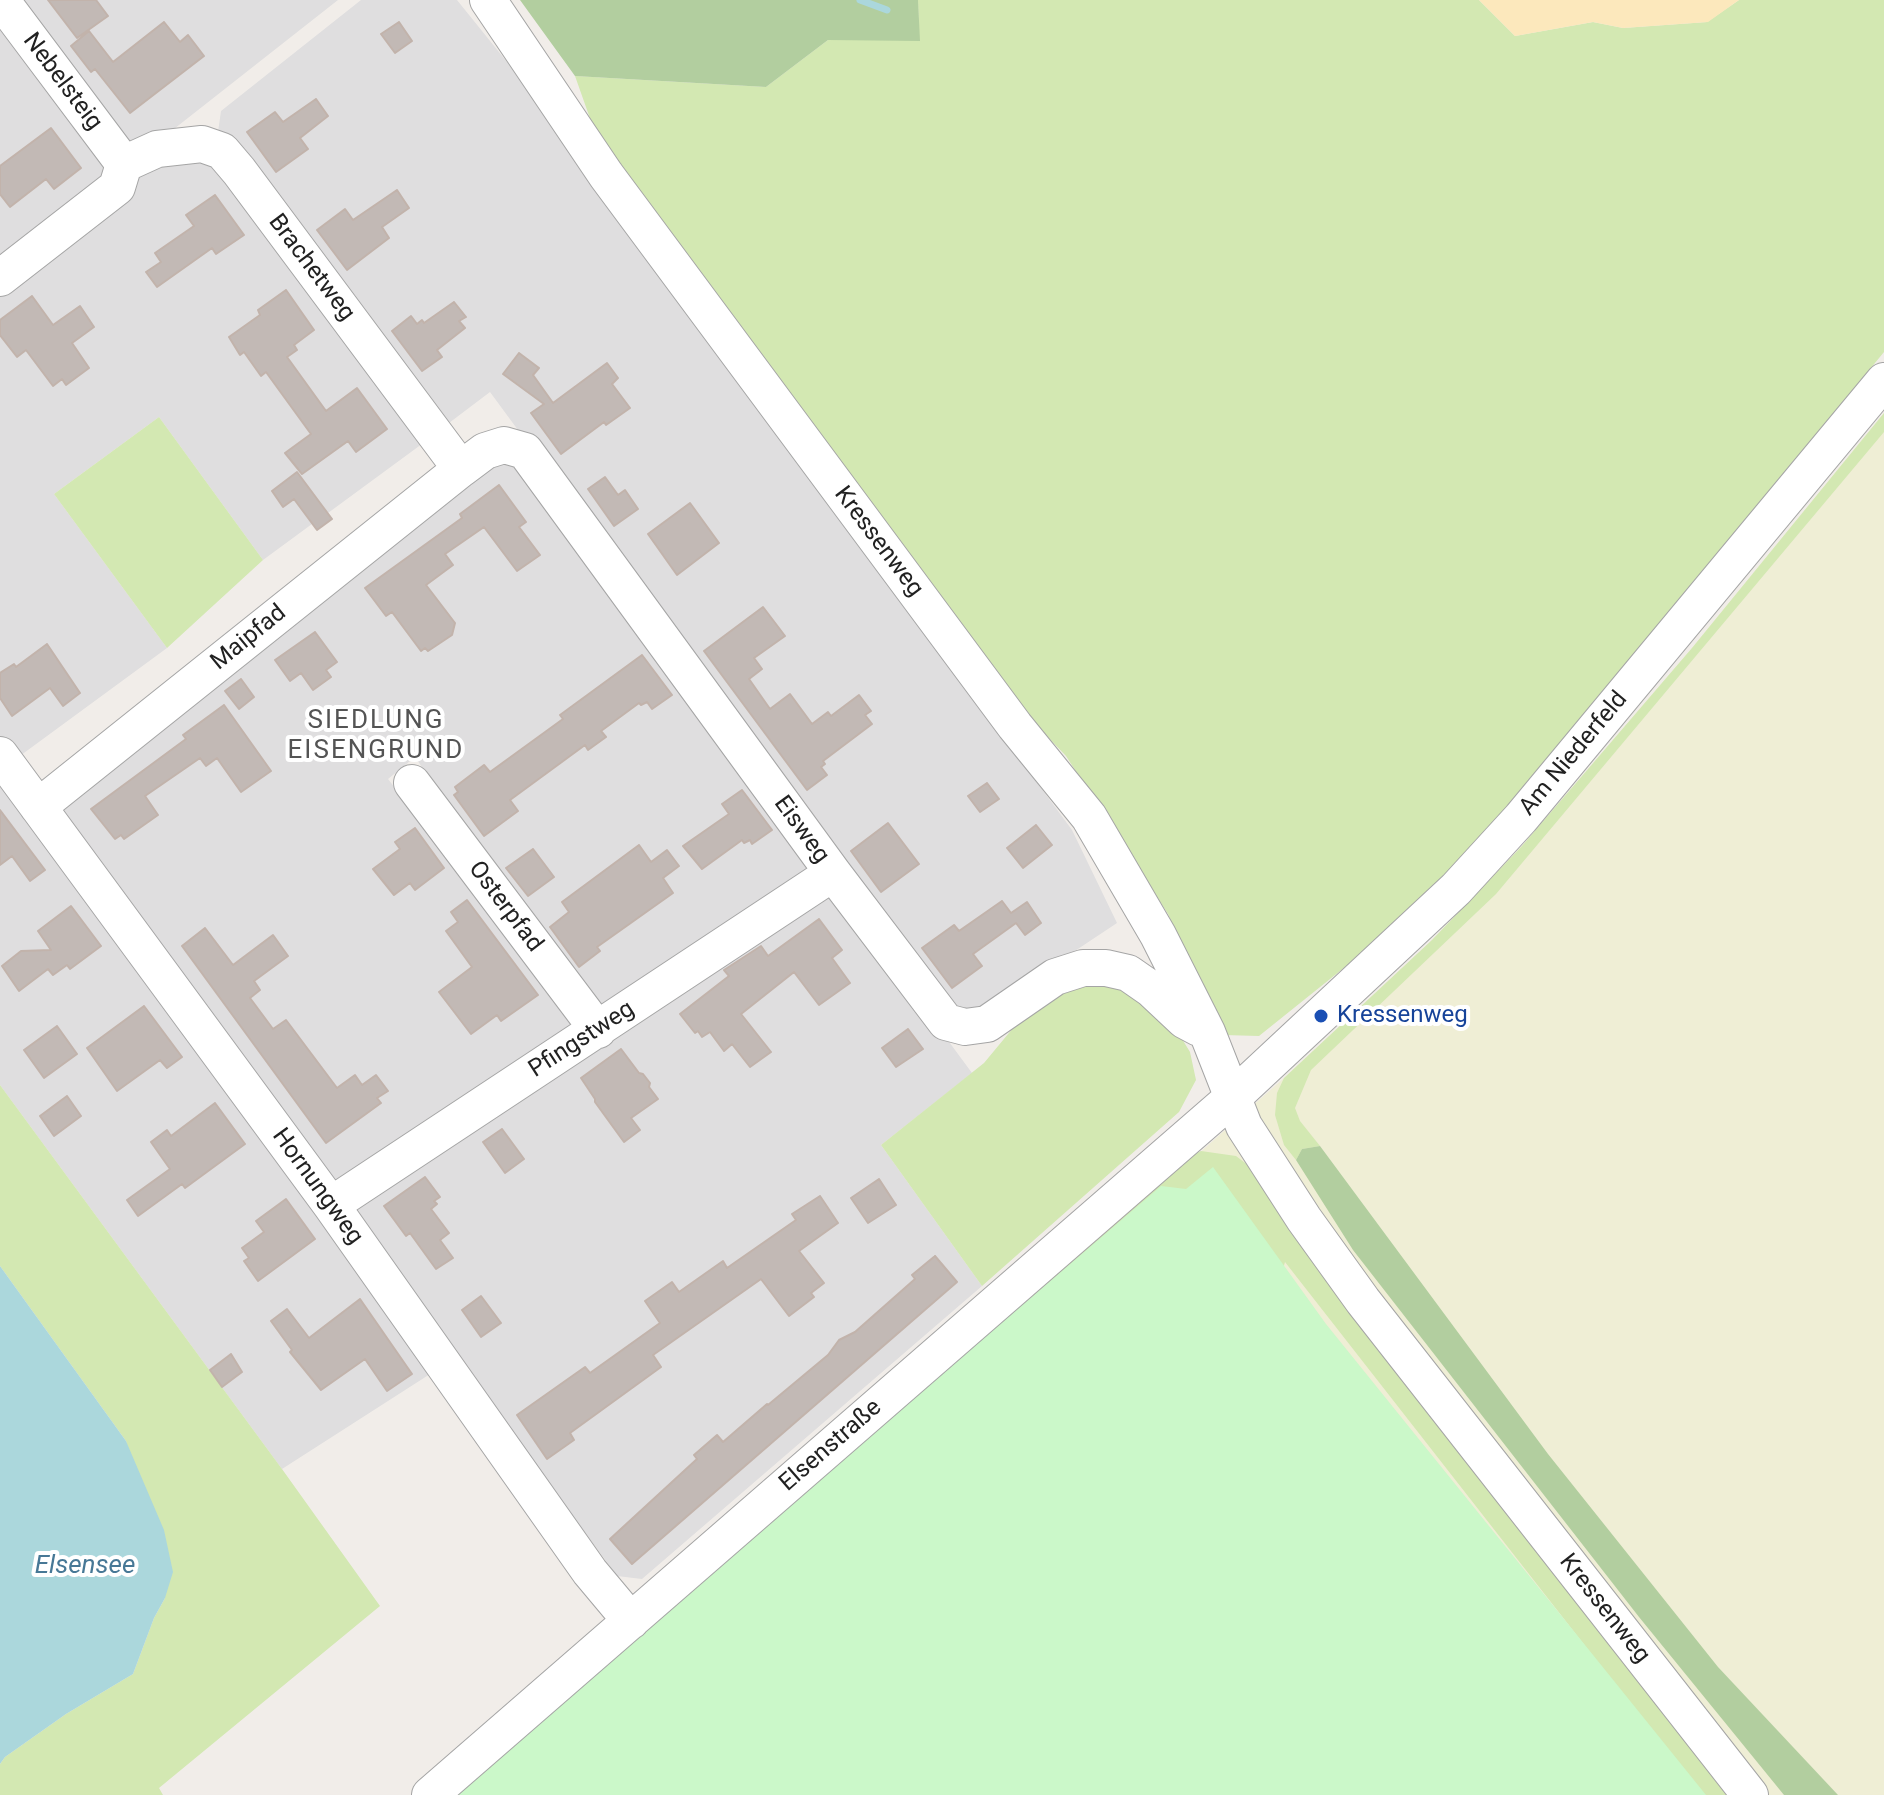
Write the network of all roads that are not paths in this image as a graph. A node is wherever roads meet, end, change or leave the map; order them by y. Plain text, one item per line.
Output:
1 (1, 0) edge
2 (488, 0) edge
3 (124, 164) junction
4 (0, 278) edge
5 (1884, 381) edge
6 (461, 469) junction
7 (0, 755) edge
8 (412, 783) dead end
9 (38, 807) junction
10 (833, 873) junction
11 (598, 1030) junction
12 (1207, 1032) junction
13 (1232, 1098) junction
14 (331, 1205) junction
15 (631, 1621) junction
16 (430, 1795) edge
17 (1750, 1795) edge

1 - 3 street, Nebelsteig
2 - 12 street, Kressenweg
3 - 4 street
3 - 6 street, Brachetweg
5 - 13 street, Am Niederfeld
6 - 9 street, Maipfad
6 - 10 street, Eisweg
7 - 9 street, Hornungweg
8 - 11 street, Osterpfad
9 - 14 street, Hornungweg
10 - 11 street, Pfingstweg
10 - 12 street, Eisweg
11 - 14 street, Pfingstweg
12 - 13 street, Kressenweg
13 - 15 street, Elsenstraße
13 - 17 street, Kressenweg
14 - 15 street, Hornungweg
15 - 16 street, Elsenstraße

